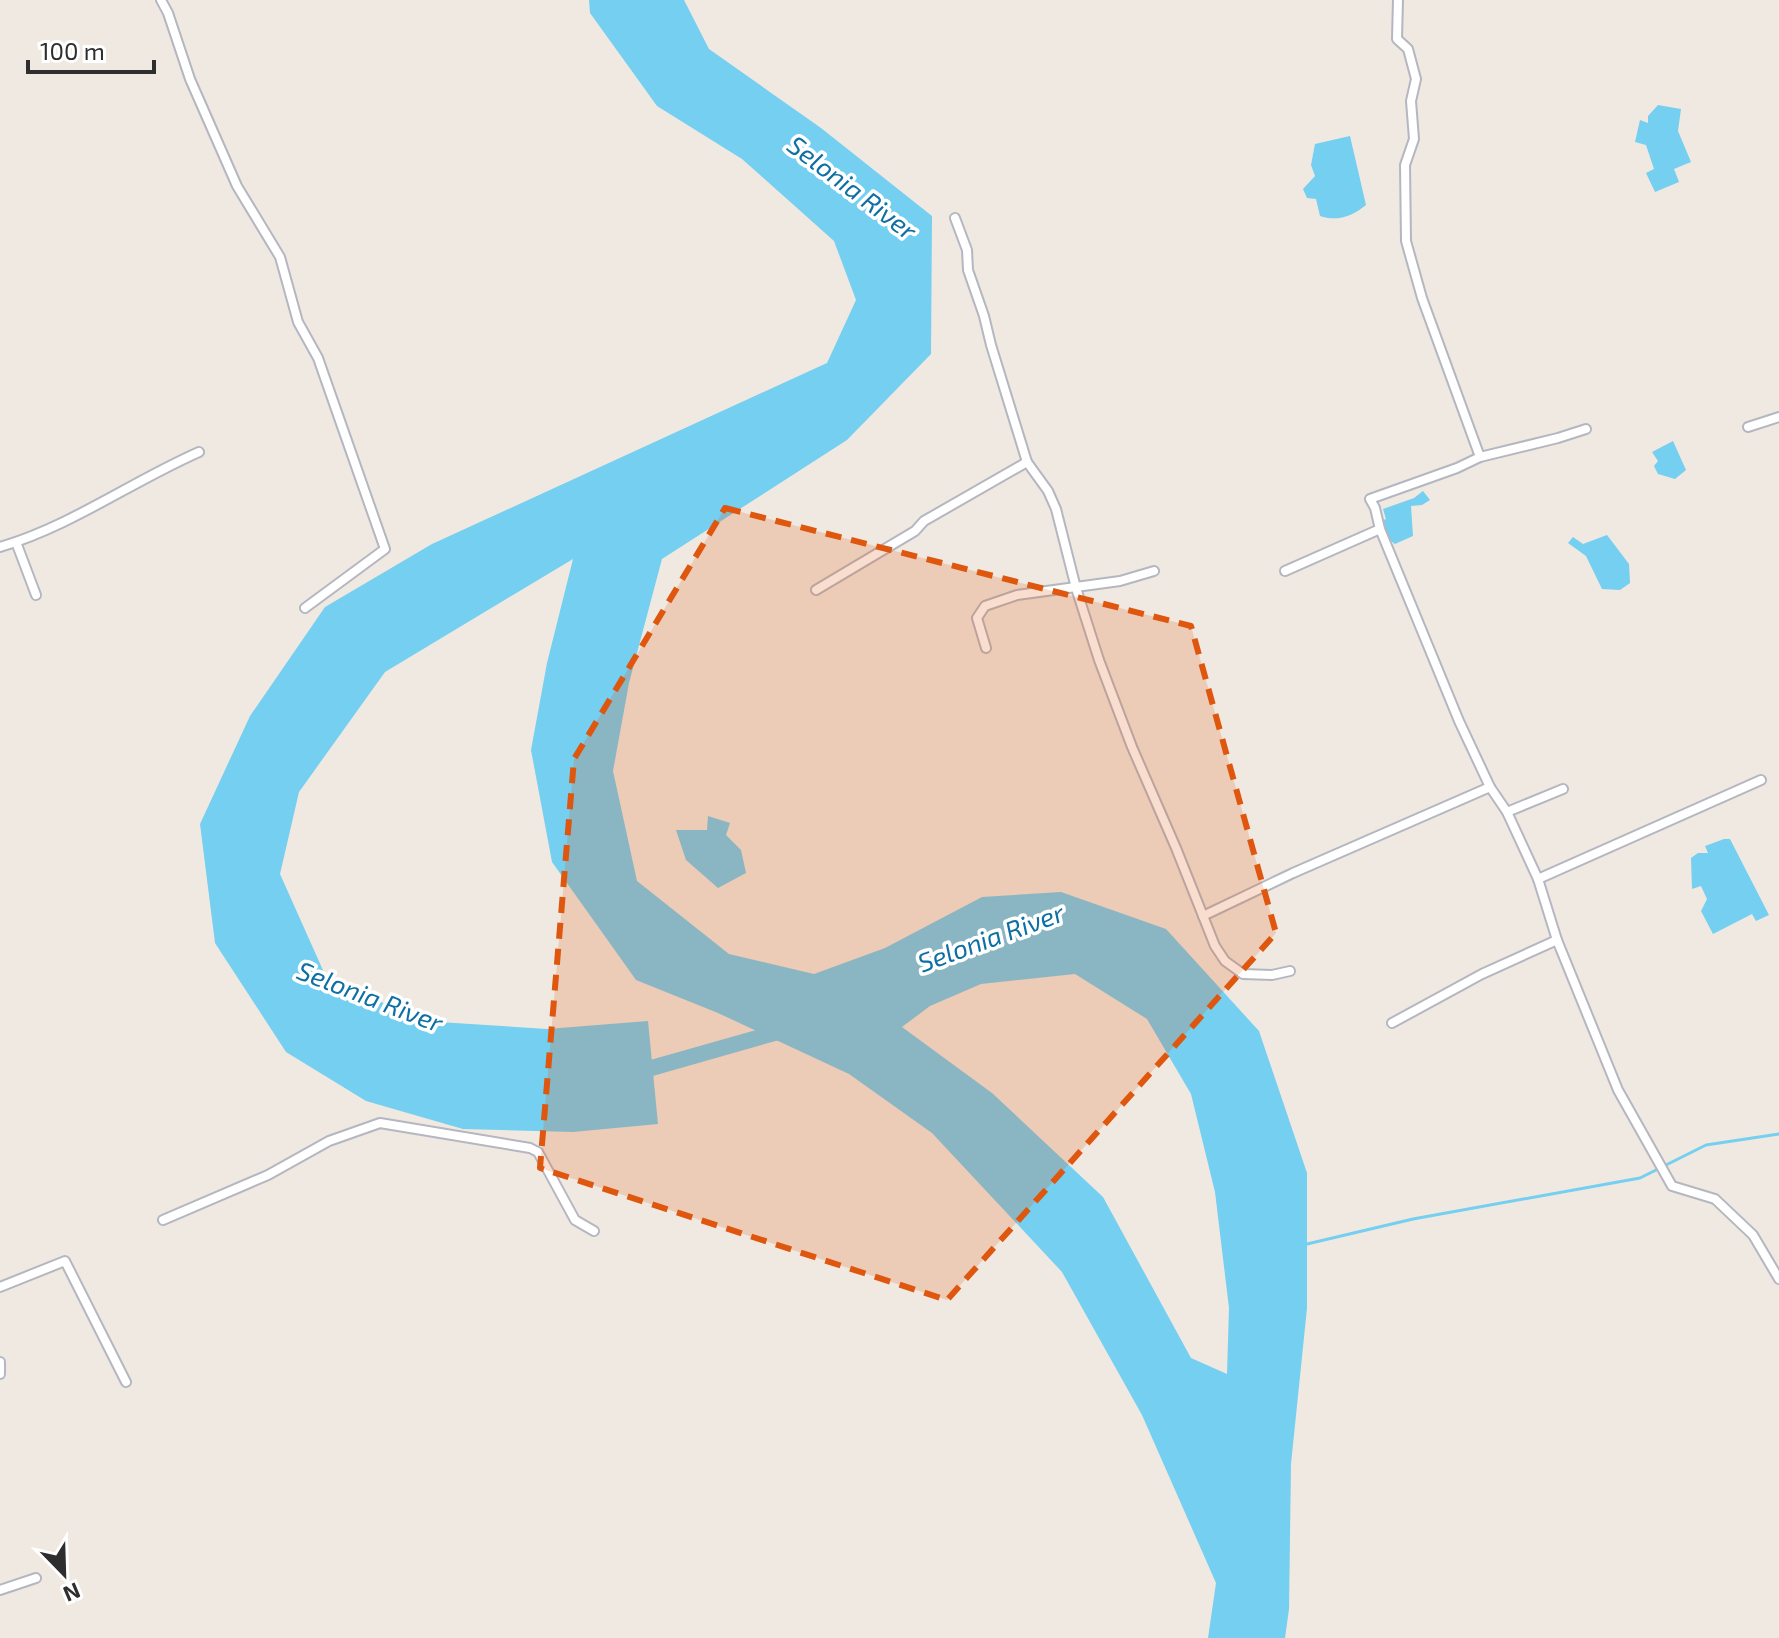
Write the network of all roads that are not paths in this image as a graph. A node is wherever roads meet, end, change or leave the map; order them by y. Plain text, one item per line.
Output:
1 (161, 0) edge
2 (1398, 0) edge
3 (955, 218) dead end
4 (1779, 417) edge
5 (1748, 427) dead end
6 (1586, 429) dead end
7 (199, 452) dead end
8 (1480, 457) junction
9 (1027, 462) junction
10 (1380, 529) junction
11 (16, 542) junction
12 (0, 547) edge
13 (1154, 571) dead end
14 (1285, 571) dead end
15 (1076, 588) junction
16 (816, 590) dead end
17 (36, 595) dead end
18 (305, 608) dead end
19 (986, 648) dead end
20 (1761, 780) dead end
21 (1490, 787) junction
22 (1563, 789) dead end
23 (1507, 812) junction
24 (1538, 879) junction
25 (1203, 916) junction
26 (1557, 940) junction
27 (1290, 971) dead end
28 (1392, 1023) dead end
29 (163, 1220) dead end
30 (594, 1231) dead end
31 (1779, 1279) edge
32 (0, 1287) edge
33 (0, 1362) edge
34 (0, 1374) edge
35 (126, 1382) dead end
36 (36, 1578) dead end
37 (0, 1590) edge

1 - 18 street
2 - 8 street
3 - 9 street
4 - 5 street
6 - 8 street
7 - 11 street
8 - 10 street
9 - 15 street
9 - 16 street
10 - 14 street
10 - 21 street
11 - 12 street
11 - 17 street
13 - 15 street
15 - 19 street
15 - 25 street
20 - 24 street
21 - 23 street
21 - 25 street
22 - 23 street
23 - 24 street
24 - 26 street
25 - 27 street
26 - 28 street
26 - 31 street
29 - 30 street
32 - 35 street
33 - 34 street
36 - 37 street

